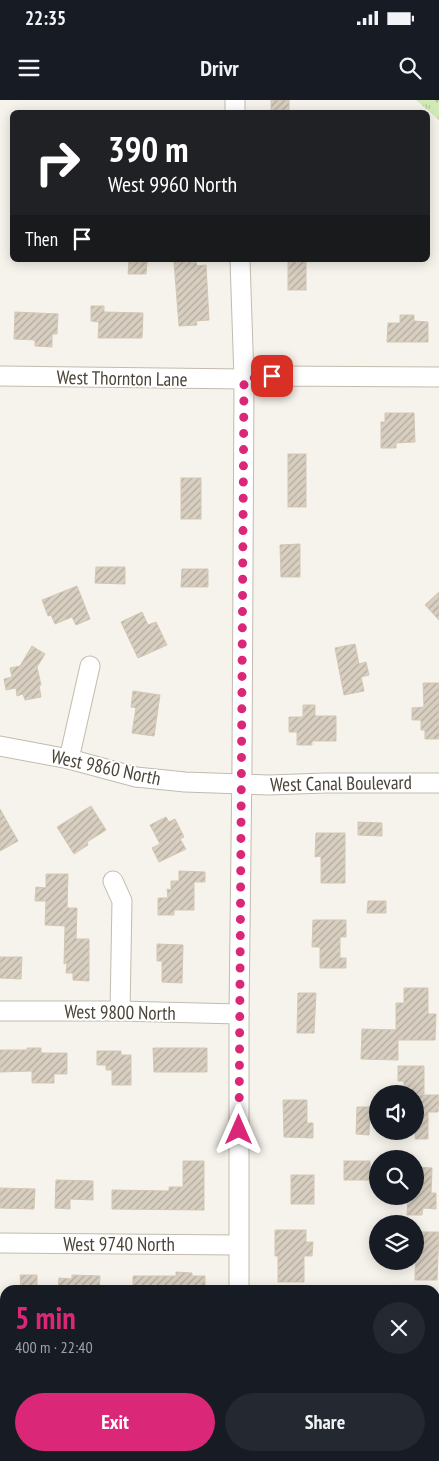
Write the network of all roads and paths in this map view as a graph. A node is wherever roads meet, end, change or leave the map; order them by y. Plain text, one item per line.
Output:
1 (436, 100) edge
2 (439, 103) edge
3 (240, 262) edge
4 (0, 376) edge
5 (439, 377) edge
6 (244, 379) junction
7 (90, 666) dead end
8 (0, 746) edge
9 (69, 759) junction
10 (242, 783) junction
11 (439, 783) edge
12 (113, 881) dead end
13 (0, 1011) edge
14 (120, 1011) junction
15 (239, 1014) junction
16 (0, 1243) edge
17 (238, 1245) junction
18 (239, 1285) edge

1 - 2 path
3 - 6 street
4 - 6 street, West Thornton Lane
5 - 6 street, West Thornton Lane
6 - 10 street
7 - 9 street
8 - 9 street, West 9860 North
9 - 10 street, West 9860 North
10 - 11 street, West Canal Boulevard
10 - 15 street
12 - 14 street
13 - 14 street, West 9800 North
14 - 15 street, West 9800 North
15 - 17 street
16 - 17 street, West 9740 North
17 - 18 street

